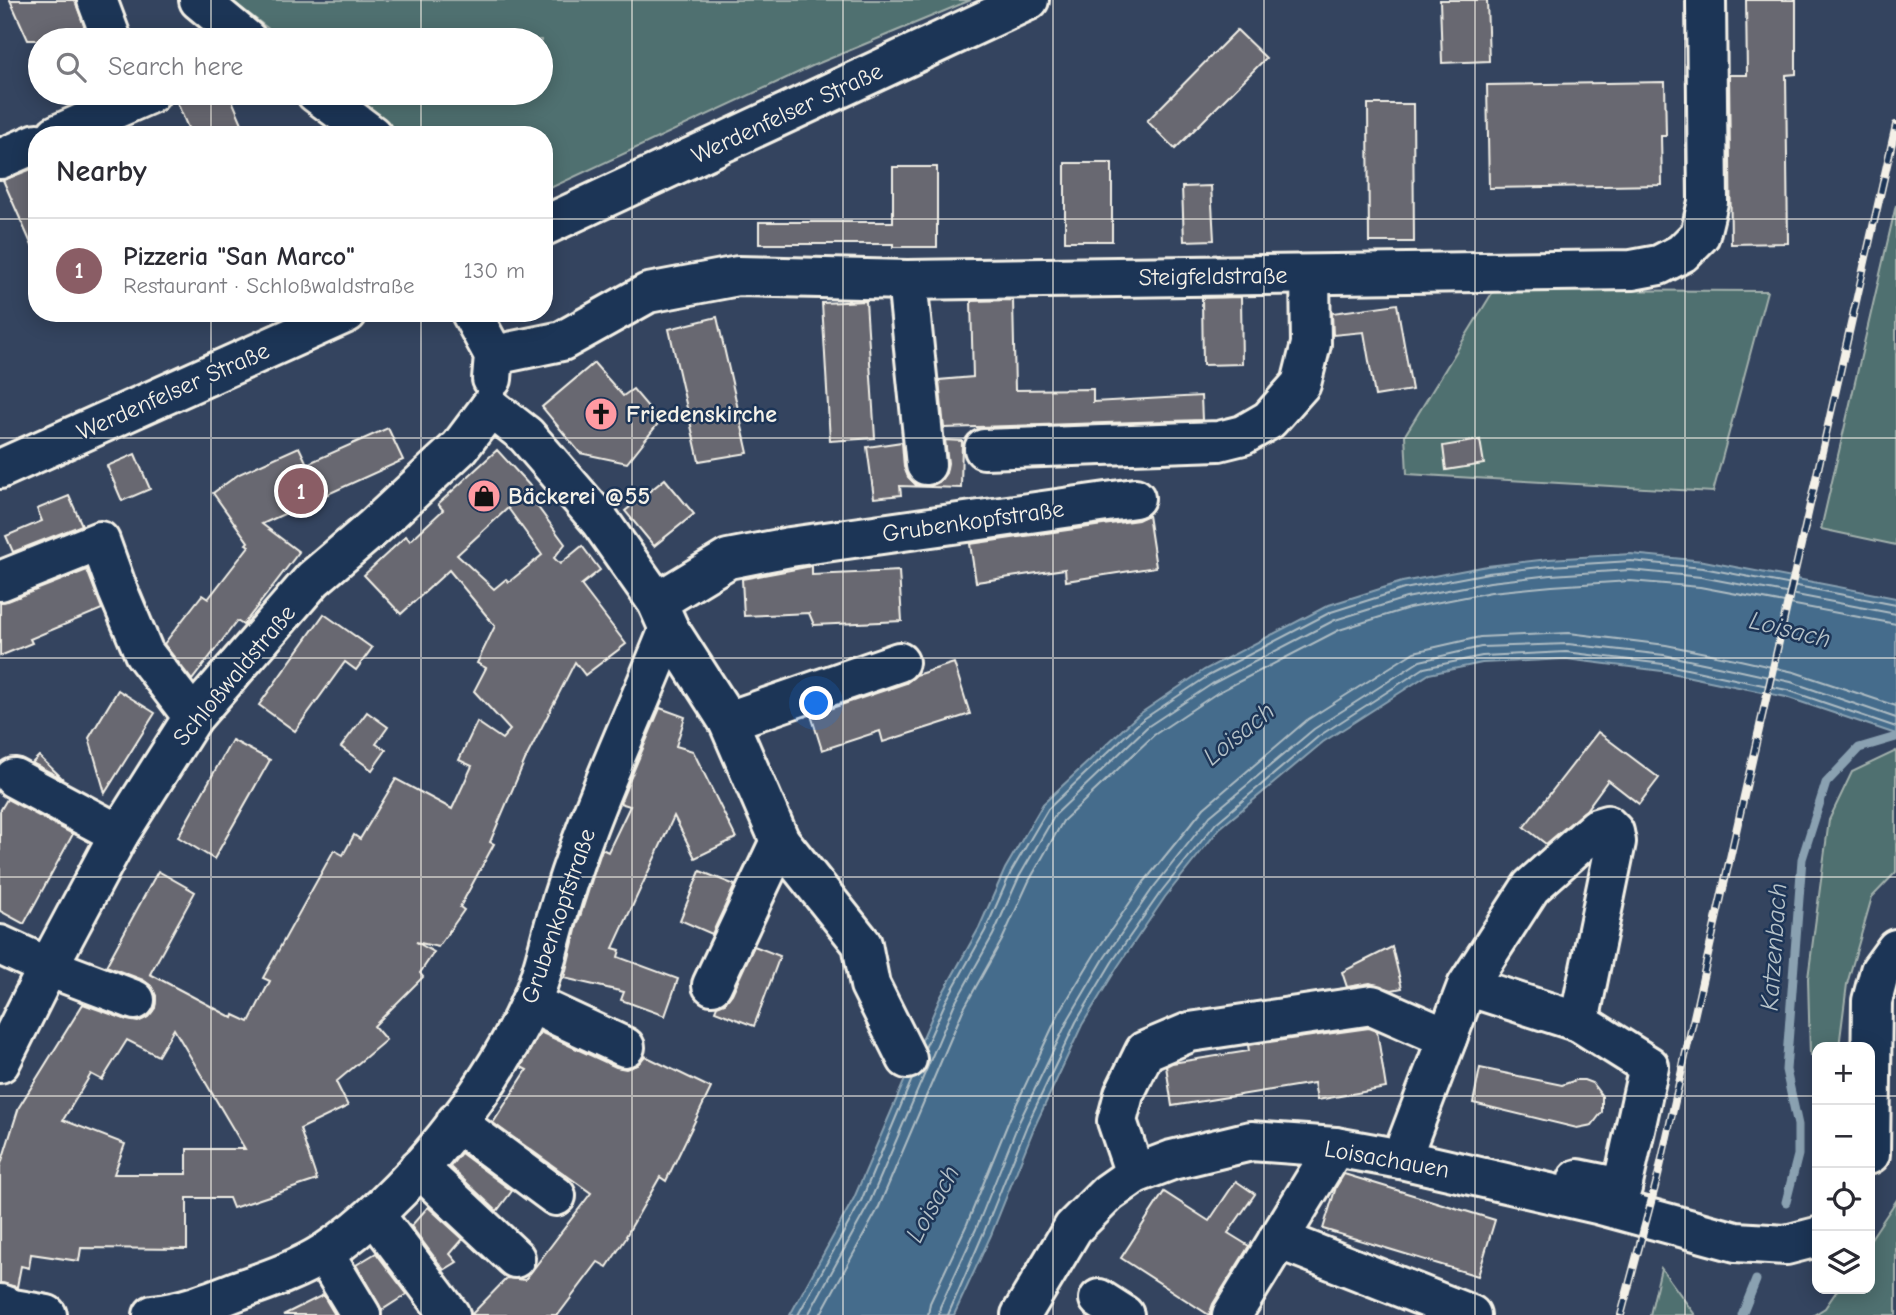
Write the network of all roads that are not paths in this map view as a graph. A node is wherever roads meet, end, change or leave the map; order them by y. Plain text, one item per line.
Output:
1 (97, 0) edge
2 (199, 0) edge
3 (1029, 0) edge
4 (1706, 0) edge
5 (108, 28) edge
6 (233, 28) edge
7 (118, 105) edge
8 (332, 105) edge
9 (75, 126) edge
10 (360, 126) edge
11 (28, 147) edge
12 (0, 159) edge
13 (553, 222) edge
14 (1310, 275) junction
15 (906, 280) junction
16 (327, 322) edge
17 (476, 322) edge
18 (494, 355) junction
19 (490, 407) junction
20 (984, 449) dead end
21 (926, 465) dead end
22 (0, 469) edge
23 (1135, 498) dead end
24 (0, 581) edge
25 (663, 616) junction
26 (898, 662) dead end
27 (193, 717) junction
28 (728, 720) junction
29 (14, 778) dead end
30 (119, 834) junction
31 (780, 841) junction
32 (0, 945) edge
33 (1896, 949) edge
34 (48, 967) junction
35 (712, 985) dead end
36 (1467, 986) junction
37 (534, 995) junction
38 (135, 1000) dead end
39 (1579, 1022) junction
40 (618, 1035) dead end
41 (1447, 1038) junction
42 (907, 1059) dead end
43 (0, 1063) edge
44 (1871, 1105) edge
45 (456, 1122) junction
46 (1335, 1147) junction
47 (1401, 1158) junction
48 (419, 1168) junction
49 (1135, 1174) junction
50 (556, 1196) dead end
51 (375, 1215) junction
52 (1812, 1238) edge
53 (1278, 1239) junction
54 (324, 1254) junction
55 (514, 1258) dead end
56 (0, 1304) edge
57 (207, 1309) edge
58 (47, 1315) edge
59 (153, 1315) edge
60 (361, 1315) edge
61 (450, 1315) edge
62 (1021, 1315) edge
63 (1232, 1315) edge
64 (1471, 1315) edge

1 - 5 street
2 - 6 street
3 - 13 street, Werdenfelser Straße
4 - 14 street, Steigfeldstraße
7 - 9 street
8 - 10 street
11 - 12 street
14 - 15 street, Steigfeldstraße
14 - 20 street
15 - 18 street, Steigfeldstraße
15 - 21 street
16 - 22 street, Werdenfelser Straße
17 - 18 street
18 - 19 street
19 - 25 street
19 - 27 street, Schloßwaldstraße
23 - 25 street, Grubenkopfstraße
24 - 27 street
25 - 28 street
25 - 37 street, Grubenkopfstraße
26 - 28 street
27 - 30 street, Schloßwaldstraße
28 - 31 street
29 - 30 street
30 - 34 street, Schloßwaldstraße
31 - 35 street
31 - 42 street
32 - 34 street
33 - 44 street
34 - 38 street
34 - 43 street, Schloßwaldstraße
36 - 39 street
36 - 39 street
36 - 41 street
37 - 40 street
37 - 45 street, Grubenkopfstraße
39 - 47 street
41 - 47 street
41 - 49 street
45 - 48 street, Grubenkopfstraße
45 - 50 street
46 - 47 street, Loisachauen
46 - 49 street, Loisachauen
46 - 53 street
47 - 52 street, Loisachauen
48 - 51 street, Grubenkopfstraße
48 - 55 street
49 - 62 street, Loisachauen
51 - 54 street, Grubenkopfstraße
51 - 61 street
53 - 63 street
53 - 64 street
54 - 57 street, Grubenkopfstraße
54 - 60 street
56 - 58 street
57 - 59 street, Grubenkopfstraße

